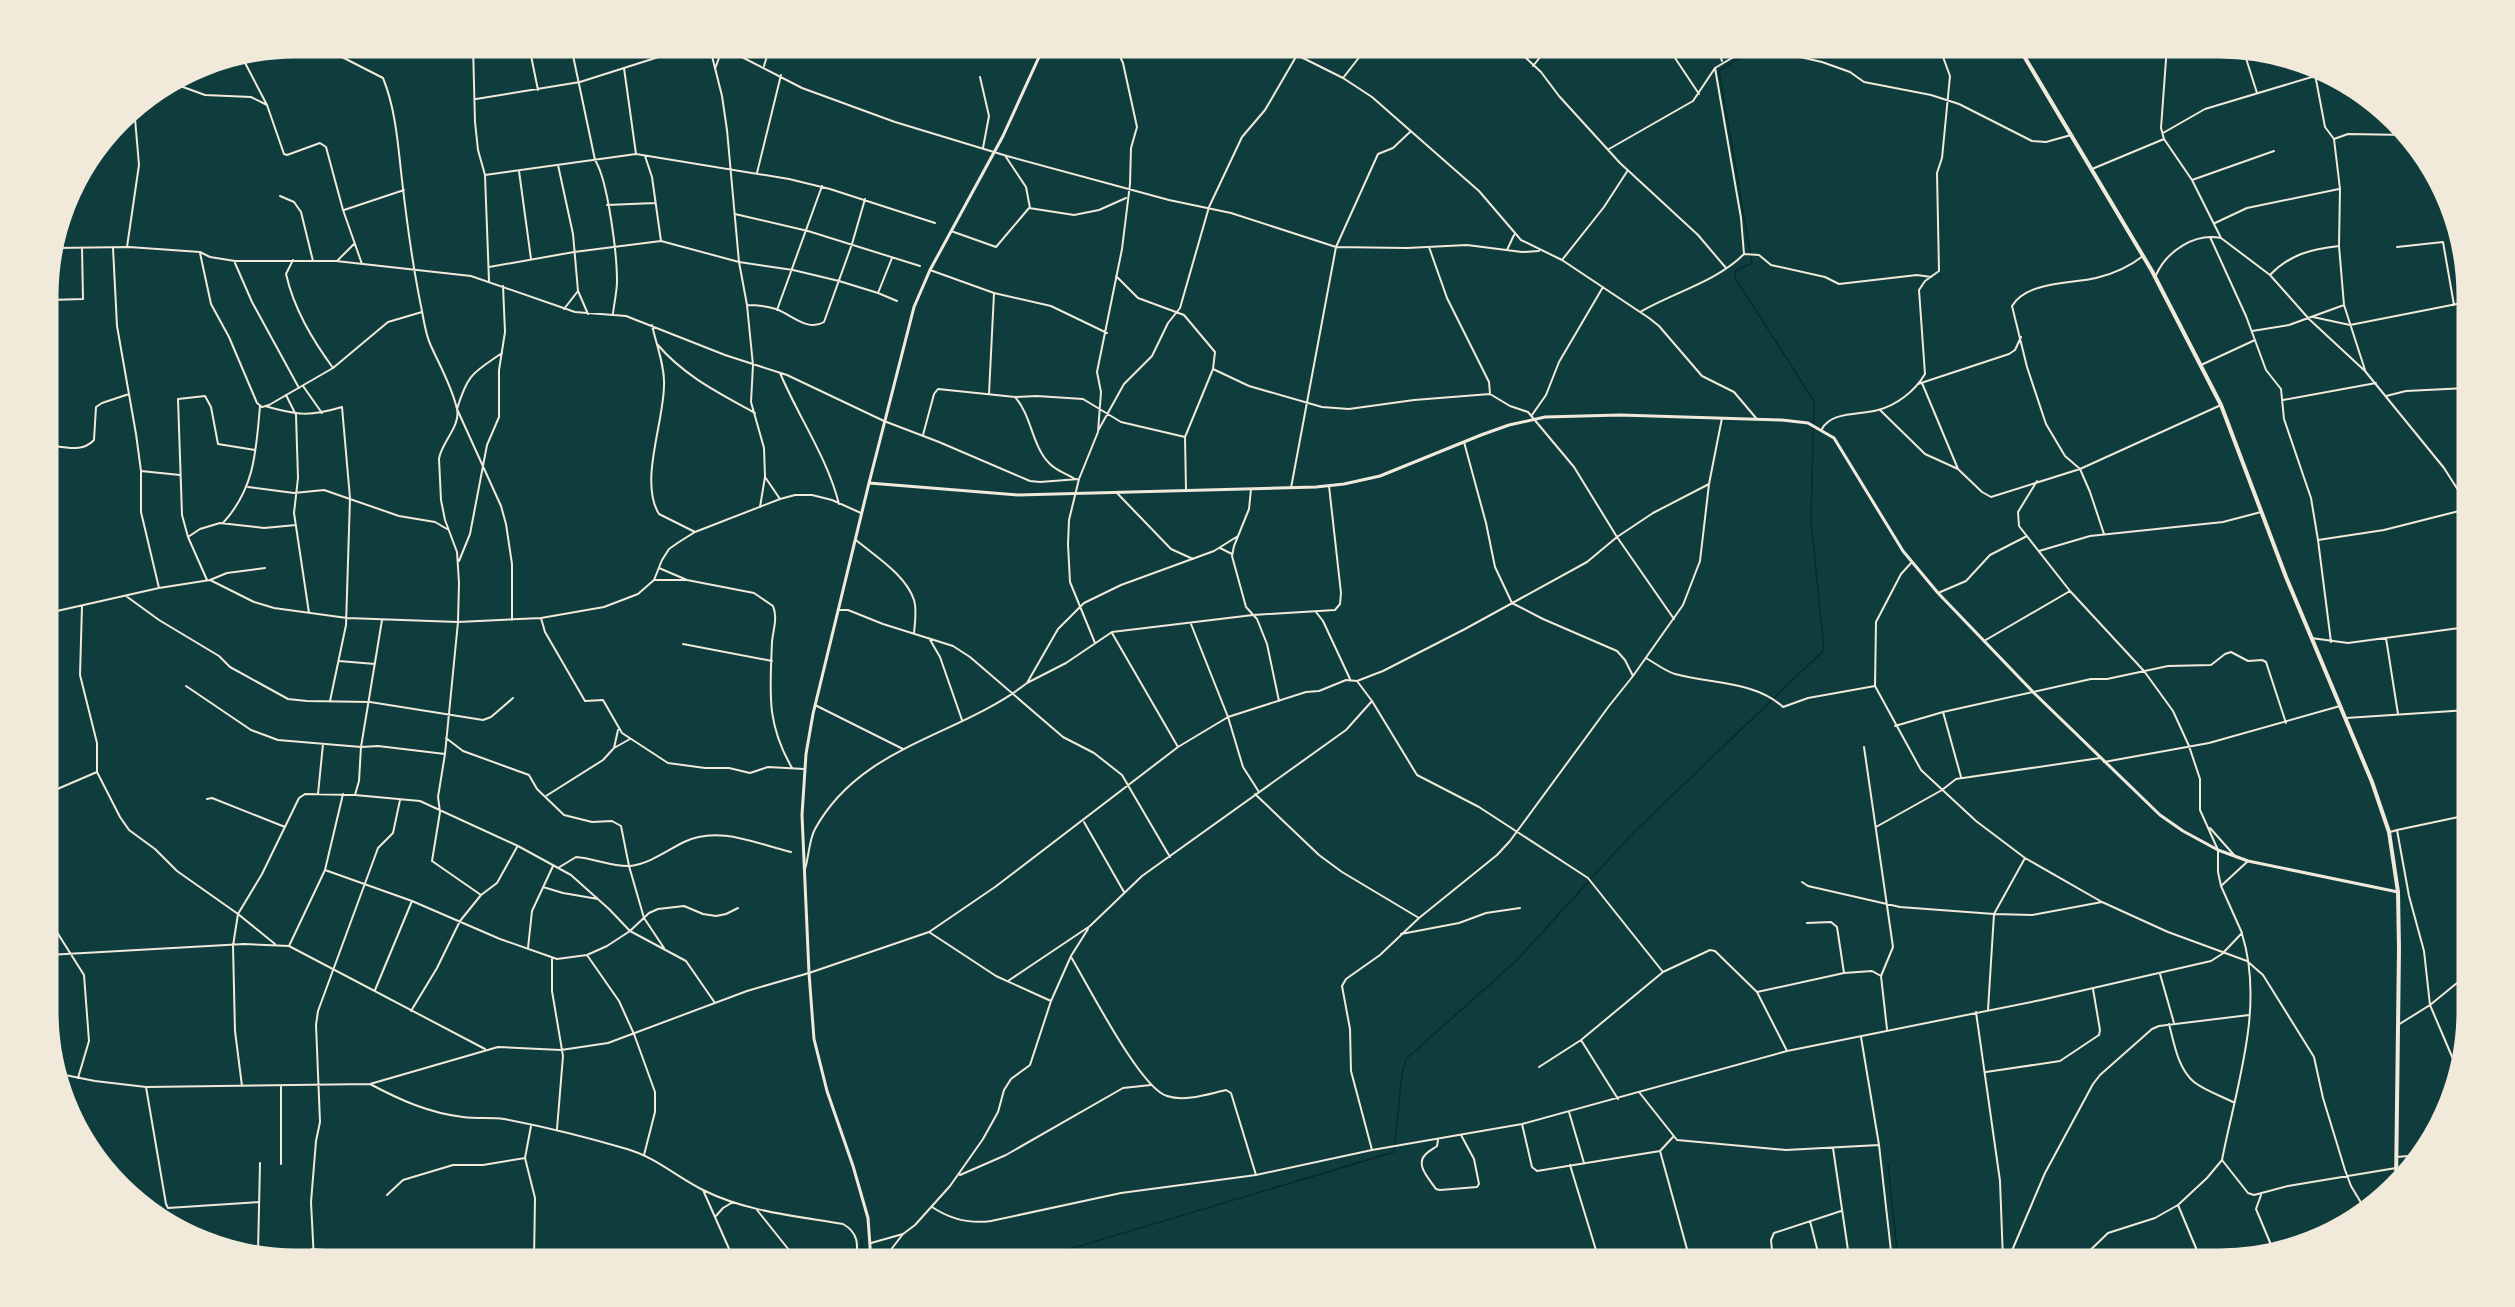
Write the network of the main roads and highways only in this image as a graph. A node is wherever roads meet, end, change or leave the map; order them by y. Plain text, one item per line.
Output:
1 (2025, 57) edge
2 (2396, 1172) edge

1 - 2 main road

